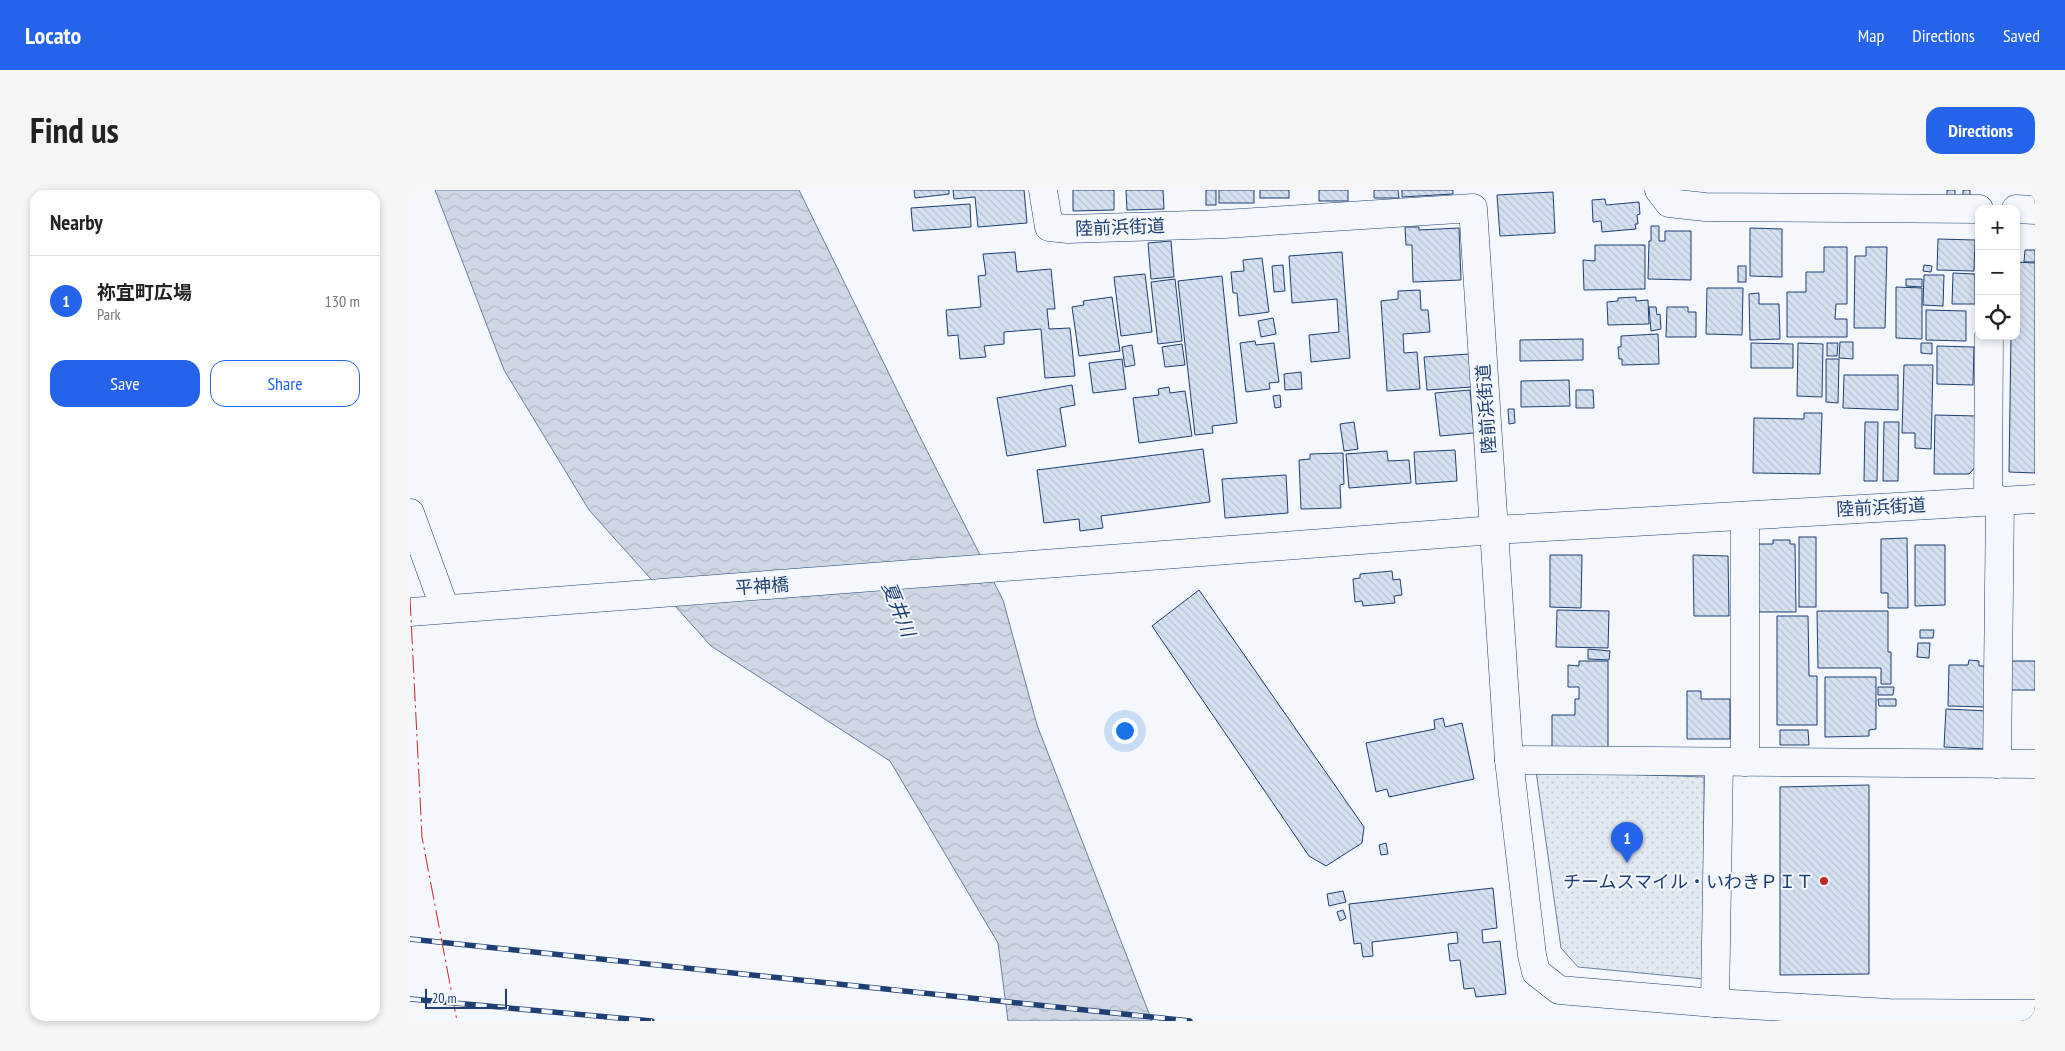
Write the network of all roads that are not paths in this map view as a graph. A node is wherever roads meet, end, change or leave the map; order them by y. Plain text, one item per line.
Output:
1 (1043, 190) edge
2 (1659, 190) edge
3 (1990, 190) edge
4 (1472, 199) edge
5 (1990, 205) edge
6 (1975, 209) edge
7 (2020, 209) edge
8 (2035, 210) edge
9 (1989, 340) edge
10 (2035, 499) edge
11 (1994, 501) junction
12 (410, 514) edge
13 (1745, 516) junction
14 (1494, 530) junction
15 (454, 609) junction
16 (410, 612) edge
17 (1509, 760) junction
18 (1732, 762) junction
19 (1997, 764) junction
20 (2035, 764) edge
21 (1715, 1003) junction
22 (2035, 1014) edge

1 - 4 street, 陸前浜街道
2 - 6 street
3 - 5 street
4 - 14 street, 陸前浜街道
7 - 8 street
9 - 11 street
10 - 11 street, 陸前浜街道
11 - 13 street, 陸前浜街道
11 - 19 street
12 - 15 street
13 - 14 street, 陸前浜街道
13 - 18 street
14 - 15 street, 平神橋
14 - 17 street
15 - 16 street, 平神橋
17 - 18 street
17 - 21 street
18 - 19 street
18 - 21 street
19 - 20 street
21 - 22 street

